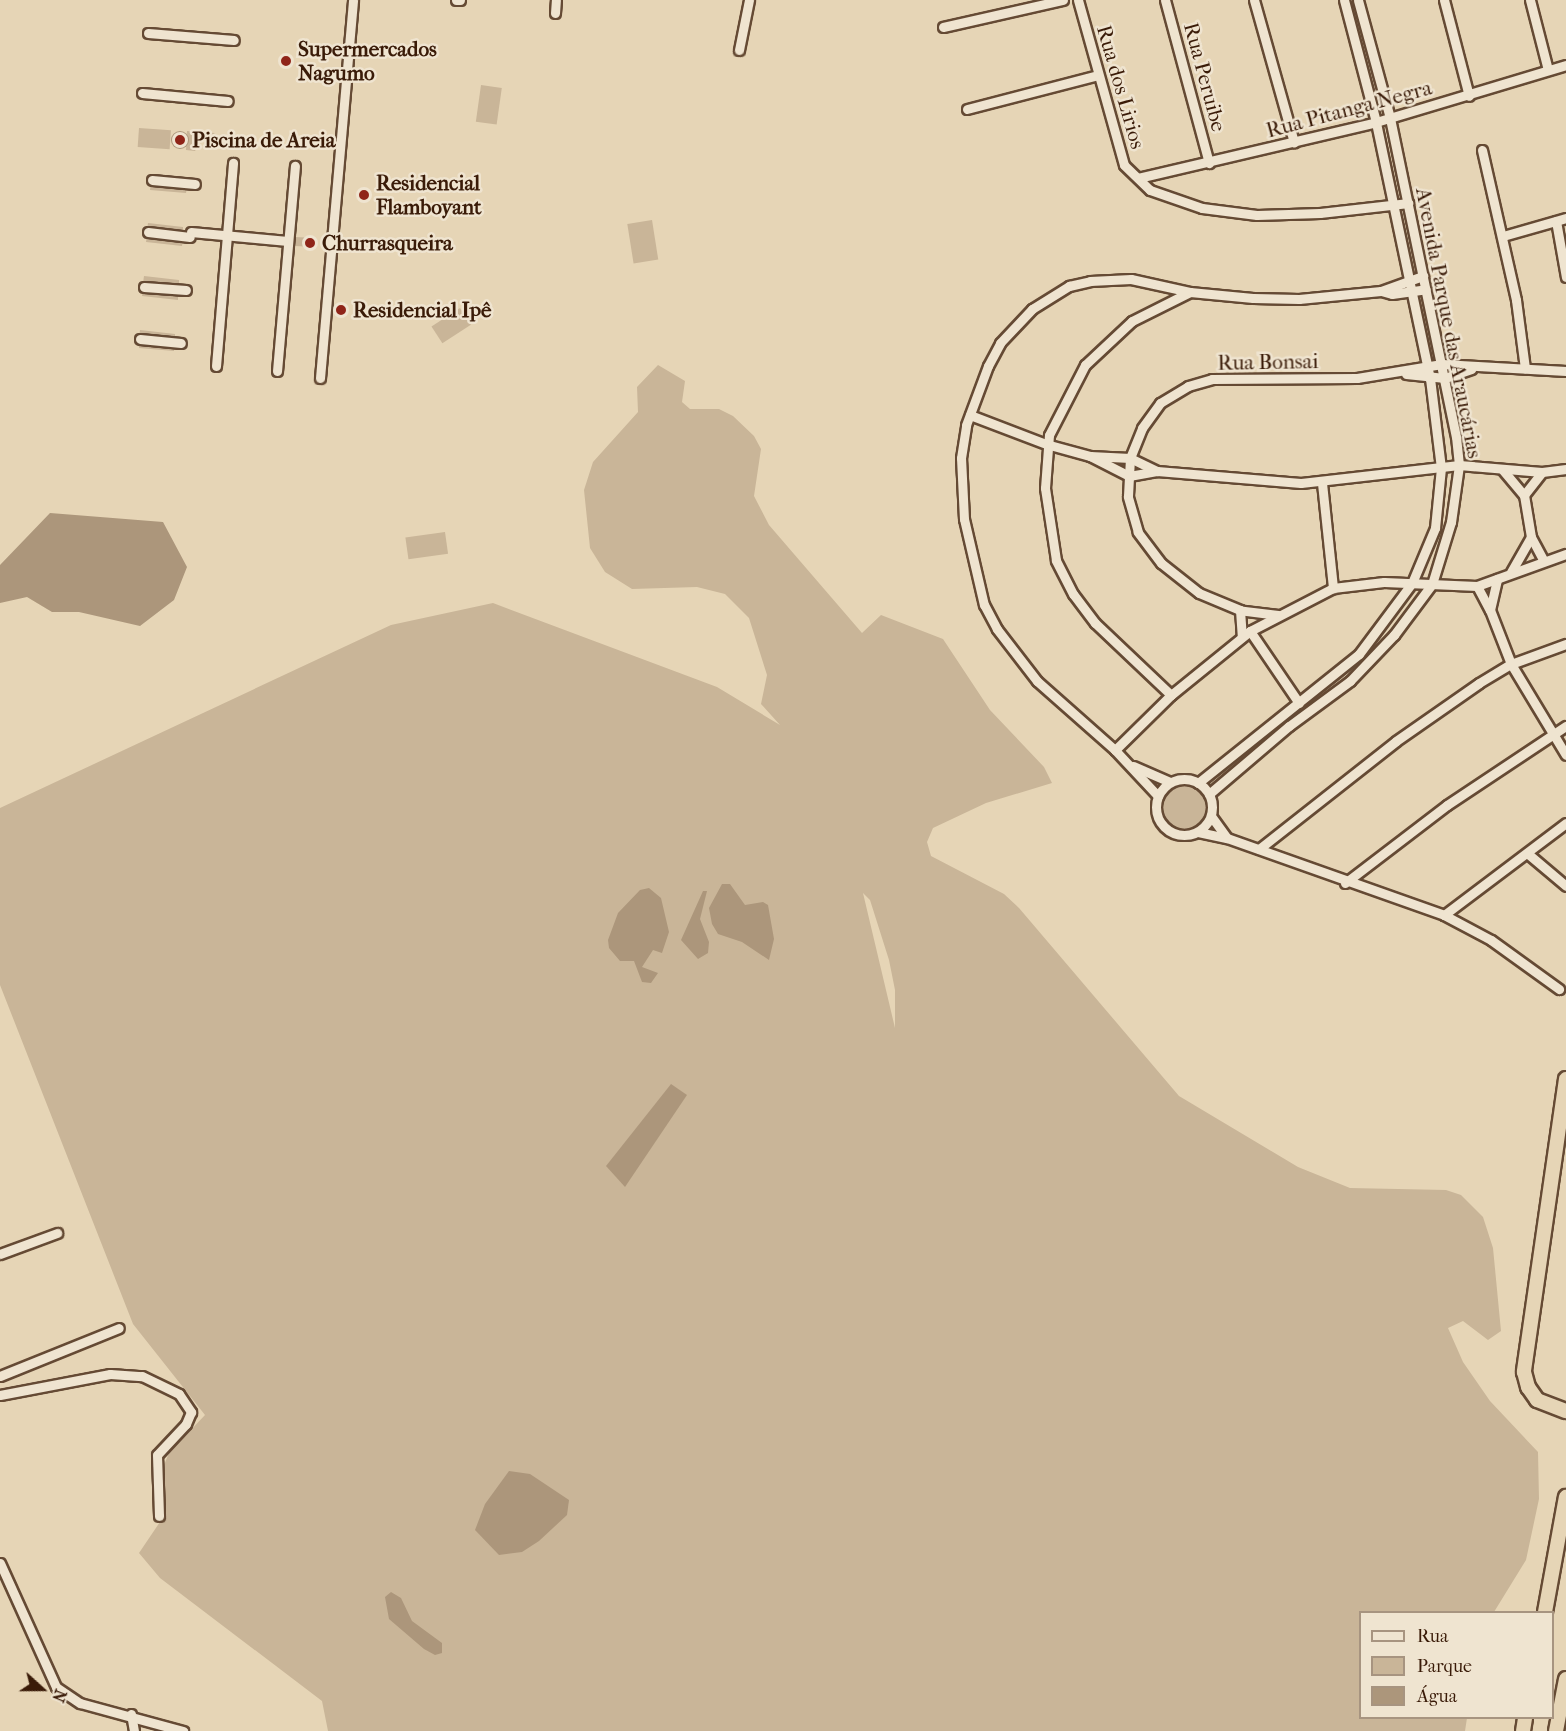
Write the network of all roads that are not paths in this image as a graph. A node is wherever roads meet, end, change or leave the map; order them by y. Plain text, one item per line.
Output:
1 (353, 0) edge
2 (556, 0) edge
3 (748, 0) edge
4 (1063, 0) edge
5 (1078, 0) edge
6 (1165, 0) edge
7 (1254, 0) edge
8 (1344, 0) edge
9 (1358, 0) edge
10 (1444, 0) edge
11 (1530, 0) edge
12 (555, 13) dead end
13 (943, 27) dead end
14 (148, 33) dead end
15 (234, 40) dead end
16 (739, 50) dead end
17 (1566, 65) edge
18 (1548, 70) junction
19 (1377, 71) junction
20 (1098, 75) junction
21 (1364, 75) junction
22 (142, 93) dead end
23 (1469, 96) junction
24 (228, 101) dead end
25 (967, 109) dead end
26 (1390, 118) junction
27 (1376, 122) junction
28 (1294, 142) junction
29 (1482, 150) dead end
30 (1209, 163) junction
31 (233, 164) dead end
32 (295, 166) dead end
33 (1138, 178) junction
34 (152, 180) dead end
35 (195, 184) dead end
36 (1408, 203) junction
37 (1394, 205) junction
38 (1566, 218) edge
39 (1556, 221) junction
40 (148, 232) dead end
41 (227, 235) junction
42 (1503, 236) junction
43 (288, 241) junction
44 (1423, 276) junction
45 (1566, 277) edge
46 (1410, 279) junction
47 (144, 287) dead end
48 (1426, 289) junction
49 (186, 291) dead end
50 (1381, 291) junction
51 (1413, 291) junction
52 (1190, 292) junction
53 (140, 339) dead end
54 (181, 343) dead end
55 (1442, 364) junction
56 (216, 366) dead end
57 (1427, 366) junction
58 (1476, 367) junction
59 (1525, 368) junction
60 (277, 371) dead end
61 (1566, 371) edge
62 (1403, 373) junction
63 (320, 378) dead end
64 (1445, 378) junction
65 (1430, 379) junction
66 (970, 415) junction
67 (1048, 444) junction
68 (1090, 456) junction
69 (1130, 458) junction
70 (1459, 465) junction
71 (1441, 468) junction
72 (1502, 469) junction
73 (1566, 469) edge
74 (1157, 471) junction
75 (1542, 472) junction
76 (1129, 476) junction
77 (1322, 483) junction
78 (1524, 495) junction
79 (1531, 537) junction
80 (1566, 554) edge
81 (1544, 560) junction
82 (1511, 572) junction
83 (1497, 579) junction
84 (1412, 583) junction
85 (1432, 584) junction
86 (1477, 586) junction
87 (1333, 588) junction
88 (1240, 610) junction
89 (1490, 610) junction
90 (1278, 615) junction
91 (1246, 634) junction
92 (1566, 644) edge
93 (1511, 664) junction
94 (1171, 695) junction
95 (1299, 703) junction
96 (1566, 726) edge
97 (1551, 733) junction
98 (1115, 750) junction
99 (1566, 755) edge
100 (1131, 765) junction
101 (1170, 782) junction
102 (1198, 783) junction
103 (1209, 794) junction
104 (1158, 796) junction
105 (1211, 816) junction
106 (1566, 823) edge
107 (1198, 832) junction
108 (1227, 838) junction
109 (1259, 849) junction
110 (1527, 853) junction
111 (1345, 883) junction
112 (1566, 886) edge
113 (1444, 915) junction
114 (1559, 989) dead end
115 (1566, 1079) edge
116 (57, 1233) dead end
117 (0, 1254) edge
118 (119, 1328) dead end
119 (0, 1376) edge
120 (0, 1395) edge
121 (1566, 1411) edge
122 (1566, 1497) edge
123 (159, 1516) dead end
124 (0, 1563) edge
125 (1545, 1611) edge
126 (1566, 1679) edge
127 (131, 1714) junction
128 (134, 1731) edge
129 (183, 1731) edge
130 (1556, 1731) edge

1 - 63 street
2 - 12 street
3 - 16 street
4 - 13 street
5 - 20 street, Rua dos Lirios
6 - 30 street, Rua Peruibe
7 - 28 street
8 - 21 street, Avenida Parque das Araucárias
9 - 19 street, Avenida Parque das Araucárias
10 - 23 street
11 - 18 street
14 - 15 street
17 - 18 street, Rua Pitanga Negra
18 - 23 street, Rua Pitanga Negra
19 - 21 street
19 - 26 street, Avenida Parque das Araucárias
20 - 25 street
20 - 33 street, Rua dos Lirios
21 - 27 street, Avenida Parque das Araucárias
22 - 24 street
23 - 26 street, Rua Pitanga Negra
26 - 27 street, Rua Pitanga Negra
26 - 36 street, Avenida Parque das Araucárias
27 - 28 street, Rua Pitanga Negra
27 - 37 street, Avenida Parque das Araucárias
28 - 30 street, Rua Pitanga Negra
29 - 42 street
30 - 33 street, Rua Pitanga Negra
31 - 41 street
32 - 43 street
33 - 37 street, Rua dos Lirios
34 - 35 street
36 - 37 street, Rua dos Lirios
36 - 44 street, Avenida Parque das Araucárias
37 - 46 street, Avenida Parque das Araucárias
38 - 39 street
39 - 42 street
39 - 45 street
40 - 41 street
41 - 43 street
41 - 56 street
42 - 59 street
43 - 60 street
44 - 46 street
44 - 48 street, Avenida Parque das Araucárias
46 - 50 street
46 - 51 street, Avenida Parque das Araucárias
47 - 49 street
48 - 51 street
48 - 55 street, Avenida Parque das Araucárias
50 - 51 street
50 - 52 street
51 - 57 street, Avenida Parque das Araucárias
52 - 66 street
52 - 67 street
53 - 54 street
55 - 57 street
55 - 58 street
55 - 64 street, Avenida Parque das Araucárias
57 - 62 street
57 - 65 street, Avenida Parque das Araucárias
58 - 59 street
58 - 64 street
59 - 61 street
62 - 65 street
62 - 69 street, Rua Bonsai
64 - 65 street
64 - 70 street, Avenida Parque das Araucárias
65 - 71 street, Avenida Parque das Araucárias
66 - 67 street
66 - 98 street
67 - 68 street
67 - 94 street
68 - 69 street
68 - 76 street
69 - 74 street
69 - 76 street, Rua Bonsai
70 - 71 street
70 - 72 street
70 - 85 street, Avenida Parque das Araucárias
71 - 77 street
71 - 84 street, Avenida Parque das Araucárias
72 - 75 street
72 - 78 street
73 - 75 street
74 - 76 street
74 - 77 street
75 - 78 street
76 - 88 street, Rua Bonsai
77 - 87 street
78 - 79 street
79 - 81 street
79 - 82 street
80 - 81 street
81 - 82 street
82 - 83 street
83 - 86 street
83 - 89 street
84 - 85 street
84 - 87 street
84 - 95 street, Avenida Parque das Araucárias
85 - 86 street
85 - 103 street, Avenida Parque das Araucárias
86 - 89 street
87 - 90 street
88 - 90 street, Rua Bonsai
88 - 91 street
89 - 93 street
90 - 91 street
91 - 94 street
91 - 95 street
92 - 93 street
93 - 97 street
93 - 109 street
94 - 98 street
95 - 102 street, Avenida Parque das Araucárias
96 - 97 street
97 - 99 street
97 - 111 street
98 - 100 street
100 - 101 street
100 - 104 street
101 - 102 street
101 - 104 street
102 - 103 street
103 - 105 street
104 - 107 street
105 - 107 street
105 - 108 street
106 - 110 street
107 - 108 street
108 - 109 street
109 - 111 street
110 - 112 street
110 - 113 street
111 - 113 street
113 - 114 street
115 - 121 highway
116 - 117 street
118 - 119 street
120 - 123 street
122 - 125 highway
124 - 127 street
126 - 130 highway
127 - 128 street
127 - 129 street

